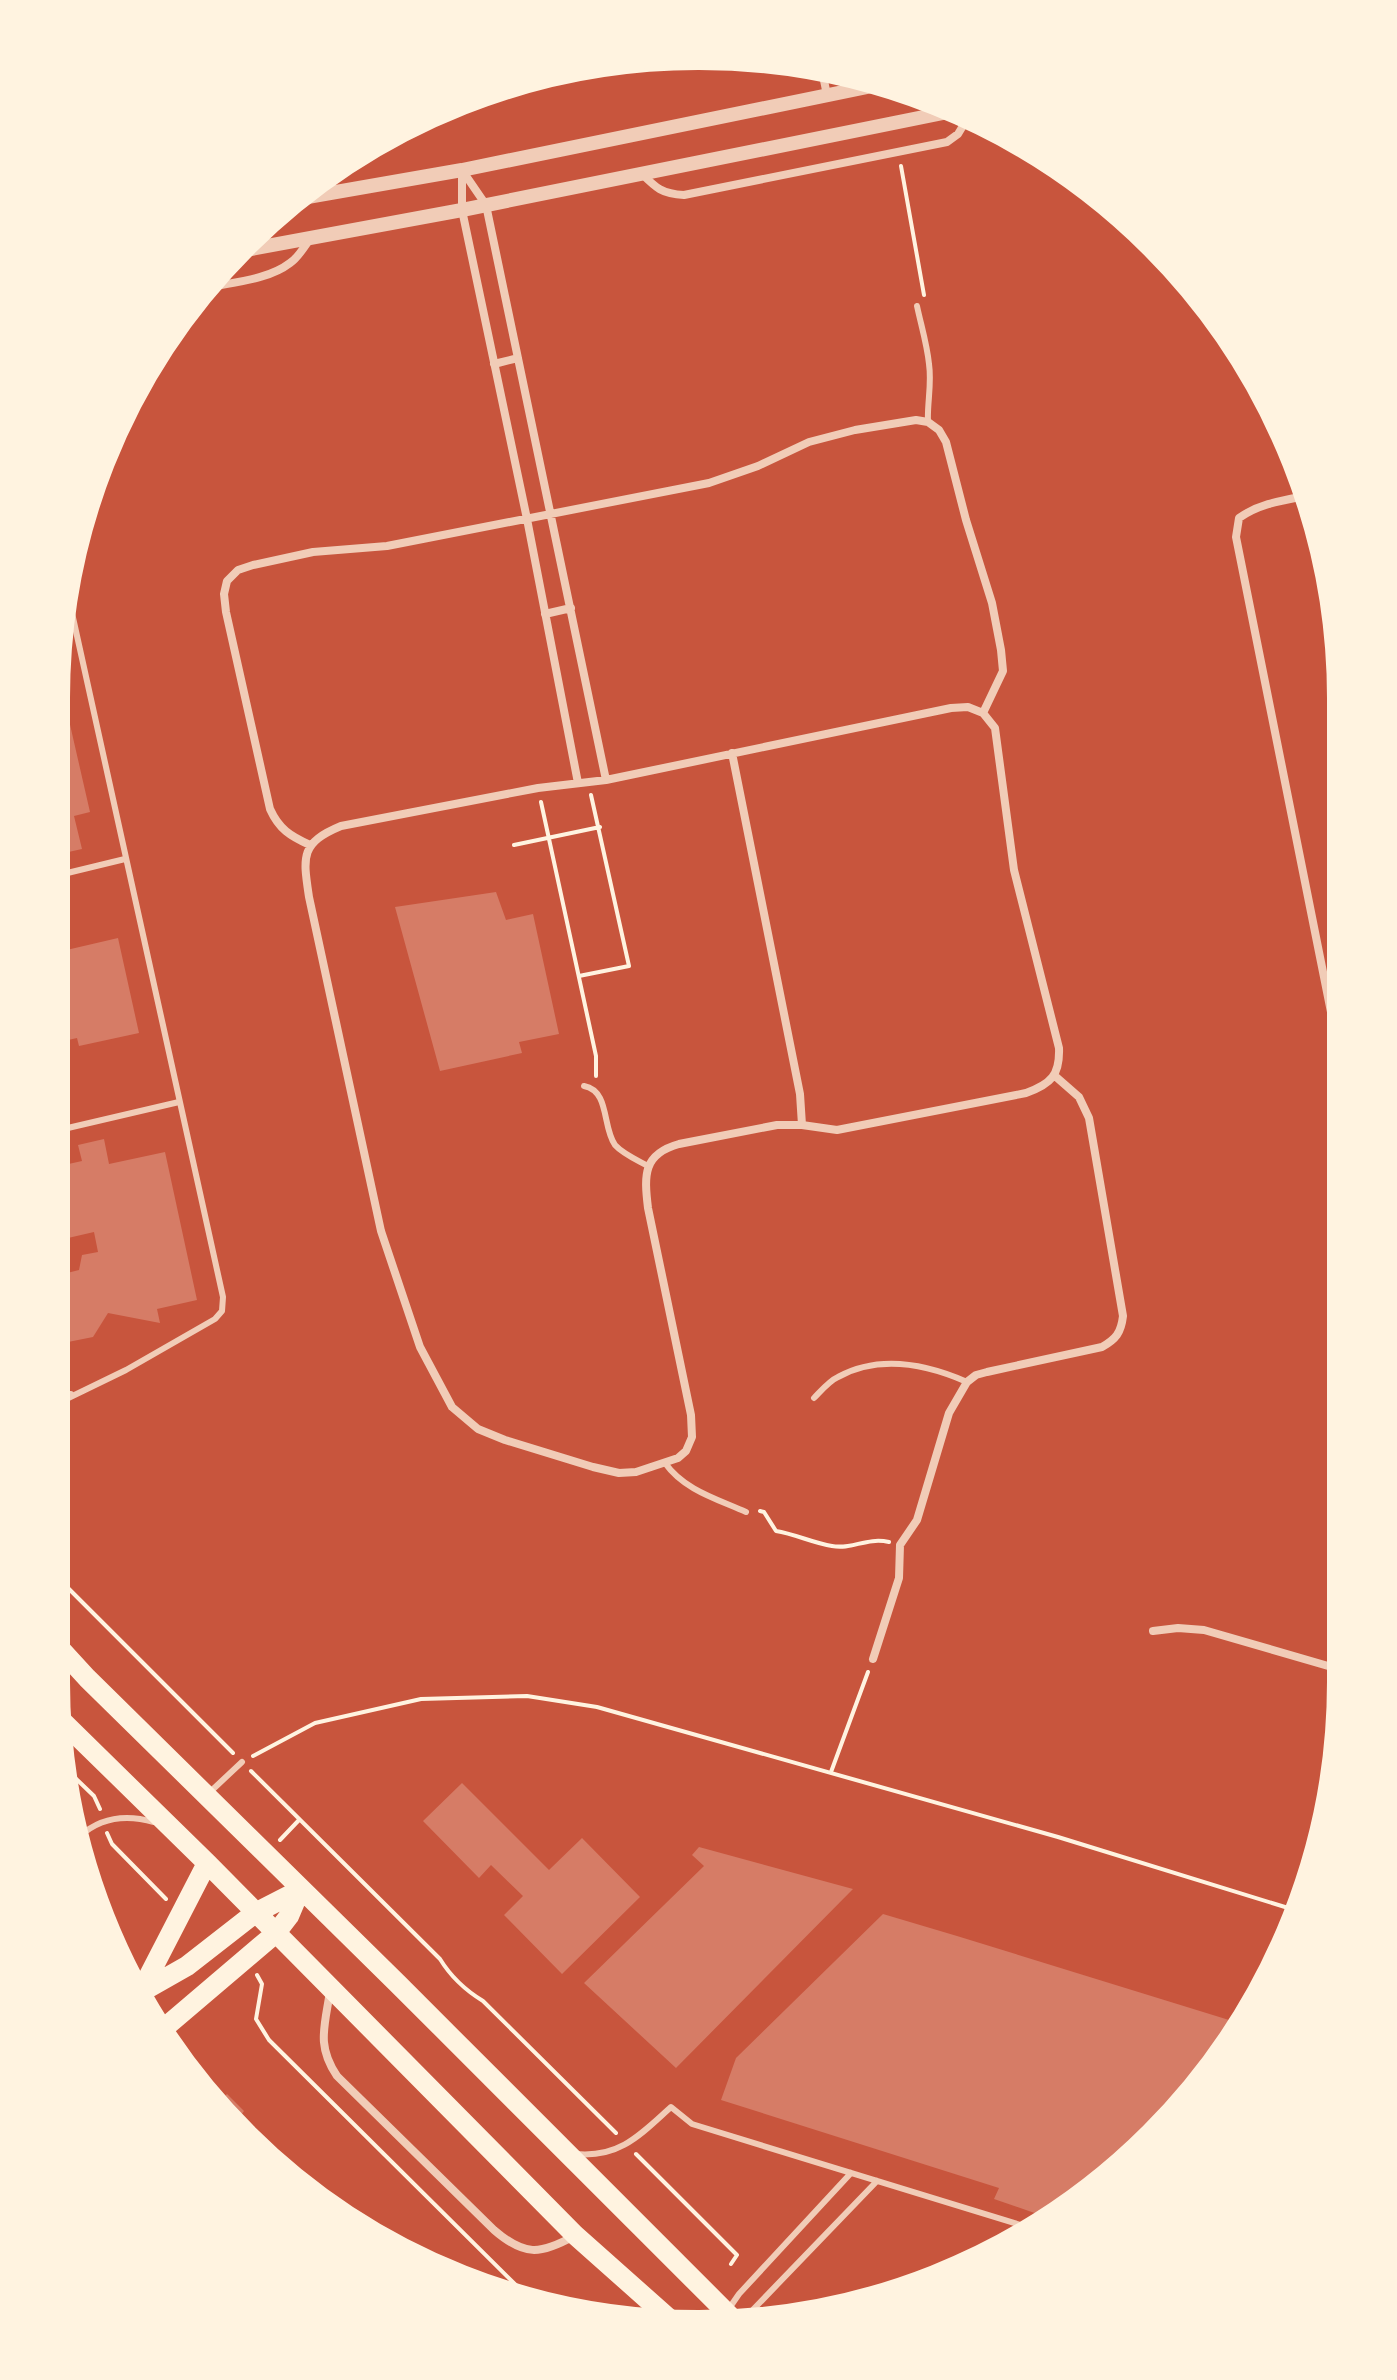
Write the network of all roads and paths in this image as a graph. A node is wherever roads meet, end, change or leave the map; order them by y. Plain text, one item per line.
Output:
1 (824, 80) edge
2 (860, 88) edge
3 (827, 95) junction
4 (936, 114) edge
5 (963, 126) edge
6 (898, 152) junction
7 (462, 170) junction
8 (641, 173) junction
9 (319, 195) edge
10 (486, 205) junction
11 (462, 210) junction
12 (311, 238) junction
13 (259, 248) edge
14 (223, 285) edge
15 (918, 310) joint
16 (518, 358) junction
17 (494, 364) junction
18 (928, 422) junction
19 (1297, 498) edge
20 (550, 514) junction
21 (527, 519) junction
22 (571, 608) junction
23 (545, 614) junction
24 (73, 619) edge
25 (983, 713) junction
26 (732, 753) junction
27 (606, 780) junction
28 (583, 782) junction
29 (538, 788) junction
30 (600, 827) junction
31 (549, 838) junction
32 (310, 845) junction
33 (514, 845) dead end
34 (125, 859) junction
35 (68, 873) edge
36 (579, 976) junction
37 (1329, 1002) edge
38 (1055, 1076) junction
39 (584, 1086) dead end
40 (593, 1088) junction
41 (179, 1102) junction
42 (802, 1125) junction
43 (68, 1128) edge
44 (648, 1166) junction
45 (967, 1382) junction
46 (78, 1393) junction
47 (68, 1394) edge
48 (68, 1398) edge
49 (814, 1398) dead end
50 (665, 1463) junction
51 (746, 1512) joint
52 (900, 1545) junction
53 (68, 1588) edge
54 (1153, 1631) dead end
55 (68, 1657) edge
56 (873, 1659) joint
57 (1329, 1666) edge
58 (70, 1728) edge
59 (242, 1762) junction
60 (830, 1773) junction
61 (75, 1778) edge
62 (206, 1796) junction
63 (299, 1820) junction
64 (103, 1821) junction
65 (173, 1828) junction
66 (86, 1832) edge
67 (279, 1842) dead end
68 (207, 1863) junction
69 (300, 1890) junction
70 (166, 1899) dead end
71 (1287, 1908) edge
72 (255, 1913) junction
73 (276, 1933) junction
74 (257, 1975) dead end
75 (145, 1984) edge
76 (147, 1987) edge
77 (331, 1987) junction
78 (169, 2024) edge
79 (627, 2144) junction
80 (569, 2153) junction
81 (851, 2173) junction
82 (877, 2181) junction
83 (1019, 2225) edge
84 (575, 2235) junction
85 (731, 2264) dead end
86 (516, 2285) edge
87 (661, 2311) edge
88 (724, 2311) edge
89 (733, 2311) edge
90 (737, 2311) edge

1 - 3 street
2 - 3 street
3 - 7 street
4 - 8 street
5 - 6 street
6 - 8 street
6 - 15 path
7 - 9 street
7 - 10 street
7 - 11 street
8 - 10 street
10 - 11 street
10 - 16 street
11 - 12 street
11 - 17 street
12 - 13 street
12 - 14 street
15 - 18 lane
16 - 17 street
16 - 20 street
17 - 21 street
18 - 20 street
18 - 25 street
19 - 37 street
20 - 21 street
20 - 22 street
21 - 23 street
21 - 32 street
22 - 23 street
22 - 27 street
23 - 28 street
24 - 34 lane
25 - 26 street
25 - 38 street
26 - 27 street
26 - 42 street
27 - 28 street
28 - 29 street
28 - 30 path
29 - 31 path
29 - 32 street
30 - 31 path
30 - 36 path
31 - 33 path
31 - 36 path
32 - 50 street
34 - 35 lane
34 - 41 lane
36 - 40 path
38 - 42 street
38 - 45 street
39 - 40 lane
40 - 44 lane
41 - 43 lane
41 - 46 lane
42 - 44 street
44 - 50 street
45 - 49 lane
45 - 52 street
46 - 47 lane
46 - 48 lane
50 - 51 lane
51 - 52 path
52 - 56 street
53 - 59 path
54 - 57 street
55 - 62 main road
56 - 60 path
58 - 65 main road
59 - 60 path
59 - 62 lane
59 - 63 path
60 - 71 path
61 - 64 path
62 - 69 main road
63 - 67 path
63 - 79 path
64 - 65 lane
64 - 66 lane
64 - 70 path
65 - 68 main road
68 - 72 main road
68 - 75 main road
69 - 72 main road
69 - 73 main road
69 - 80 main road
72 - 73 main road
72 - 76 main road
73 - 77 main road
73 - 78 main road
74 - 86 path
77 - 84 main road
77 - 84 street
79 - 80 lane
79 - 81 lane
79 - 85 path
80 - 88 main road
81 - 82 lane
81 - 89 lane
82 - 83 lane
82 - 90 lane
84 - 87 main road

